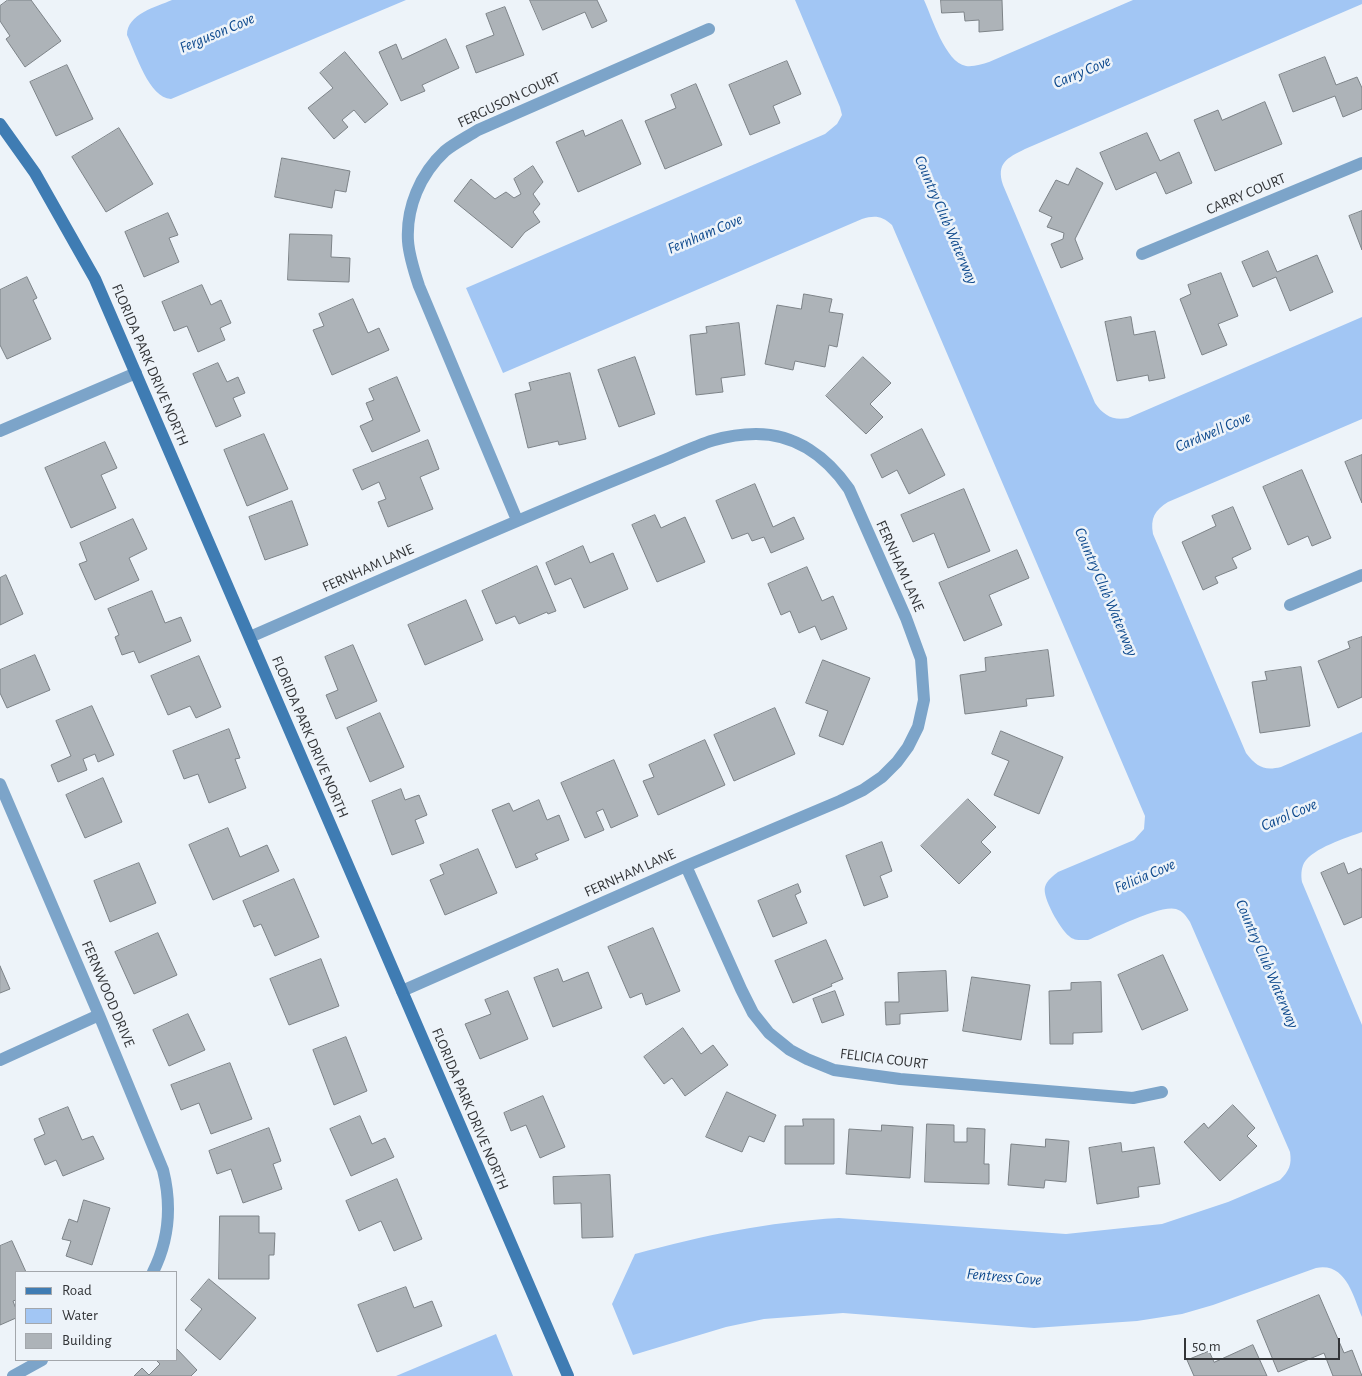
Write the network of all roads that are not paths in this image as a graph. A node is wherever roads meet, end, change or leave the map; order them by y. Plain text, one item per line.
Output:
1 (709, 29) dead end
2 (0, 124) edge
3 (1362, 163) edge
4 (1142, 254) dead end
5 (136, 373) junction
6 (0, 431) edge
7 (517, 520) junction
8 (1362, 574) edge
9 (1290, 605) dead end
10 (250, 637) junction
11 (0, 784) edge
12 (686, 866) junction
13 (402, 991) junction
14 (99, 1015) junction
15 (0, 1060) edge
16 (1162, 1092) dead end
17 (153, 1271) edge
18 (40, 1361) edge
19 (13, 1376) edge
20 (568, 1376) edge

1 - 7 street, FERGUSON COURT
2 - 5 street, FLORIDA PARK DRIVE NORTH
3 - 4 street, CARRY COURT
5 - 6 street
5 - 10 street, FLORIDA PARK DRIVE NORTH
7 - 10 street, FERNHAM LANE
7 - 12 street, FERNHAM LANE
8 - 9 street
10 - 13 street, FLORIDA PARK DRIVE NORTH
11 - 14 street, FERNWOOD DRIVE
12 - 13 street, FERNHAM LANE
12 - 16 street, FELICIA COURT
13 - 20 street, FLORIDA PARK DRIVE NORTH
14 - 15 street
14 - 17 street, FERNWOOD DRIVE
18 - 19 street

